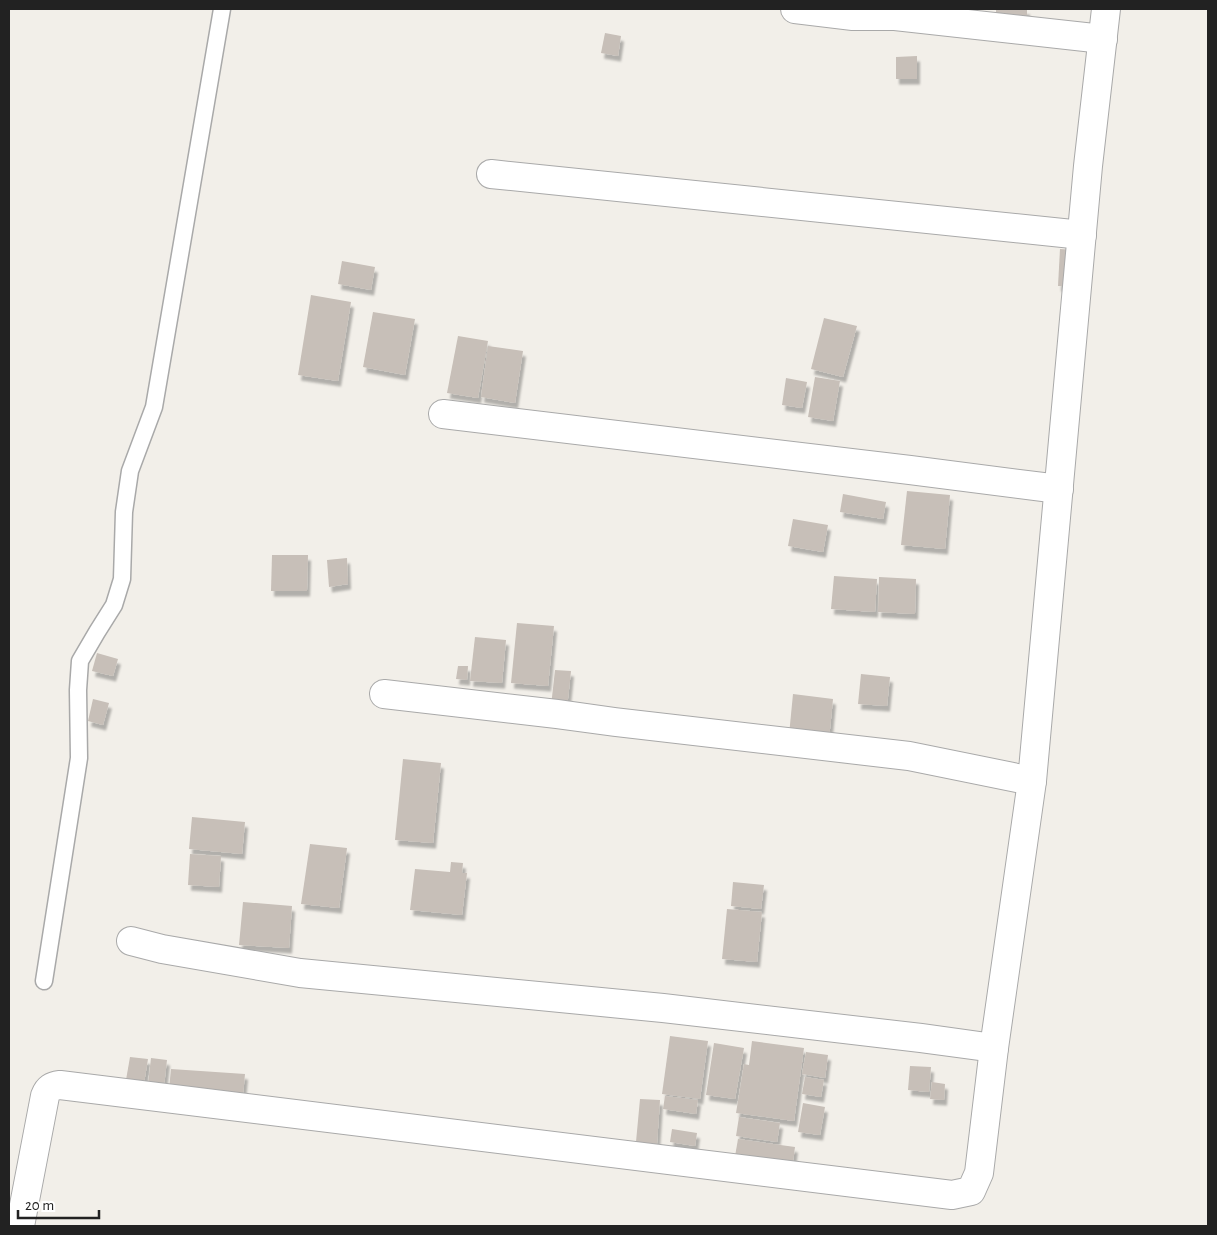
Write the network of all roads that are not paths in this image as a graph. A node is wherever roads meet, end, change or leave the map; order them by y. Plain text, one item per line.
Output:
1 (222, 9) edge
2 (795, 9) edge
3 (1106, 9) edge
4 (1103, 39) junction
5 (491, 174) dead end
6 (1082, 235) junction
7 (443, 414) dead end
8 (1059, 489) junction
9 (384, 694) dead end
10 (1032, 781) junction
11 (131, 941) dead end
12 (44, 981) dead end
13 (994, 1048) junction
14 (20, 1226) edge

1 - 12 lane
2 - 4 street
3 - 4 street
4 - 6 street
5 - 6 street
6 - 8 street
7 - 8 street
8 - 10 street
9 - 10 street
10 - 13 street
11 - 13 street
13 - 14 street

